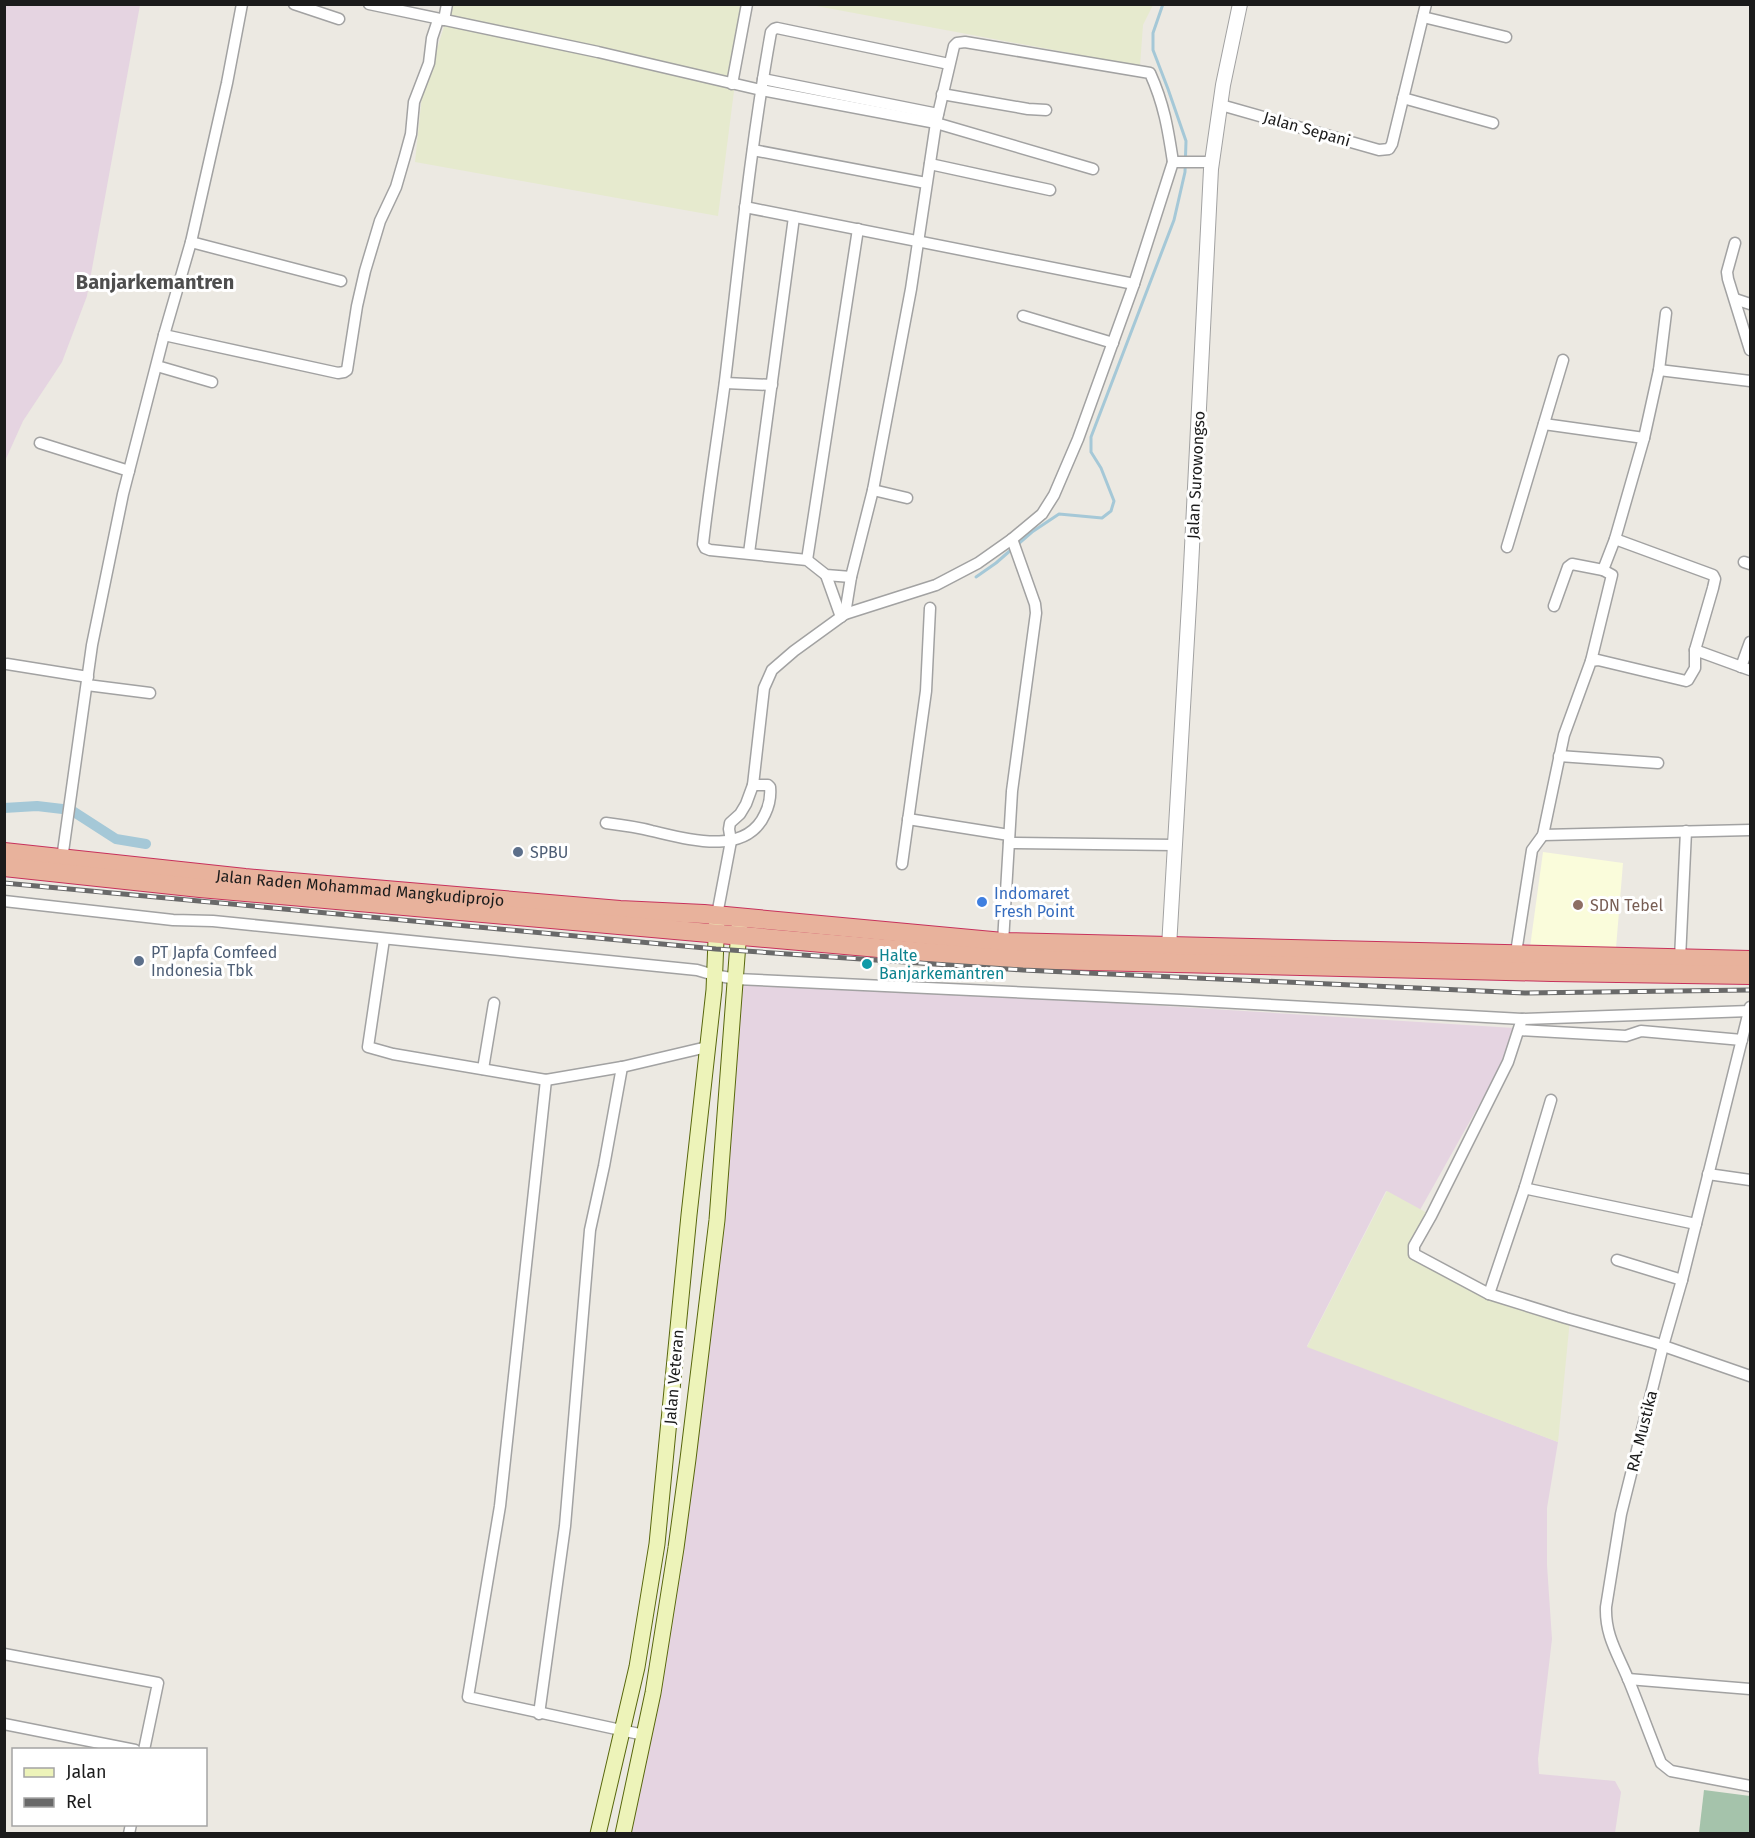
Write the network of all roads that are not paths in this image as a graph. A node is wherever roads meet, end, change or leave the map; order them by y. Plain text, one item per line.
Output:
1 (242, 4) edge
2 (294, 4) edge
3 (369, 4) edge
4 (447, 4) edge
5 (747, 4) edge
6 (1240, 4) edge
7 (1426, 4) edge
8 (1423, 17) junction
9 (339, 19) dead end
10 (441, 20) junction
11 (1506, 37) dead end
12 (949, 64) junction
13 (732, 84) junction
14 (762, 85) junction
15 (942, 94) junction
16 (1403, 98) junction
17 (1221, 105) junction
18 (1046, 110) dead end
19 (937, 119) junction
20 (1493, 123) dead end
21 (753, 150) junction
22 (1182, 162) junction
23 (1212, 162) junction
24 (930, 164) junction
25 (1093, 169) dead end
26 (927, 183) junction
27 (1050, 190) dead end
28 (745, 207) junction
29 (794, 217) junction
30 (858, 229) junction
31 (918, 241) junction
32 (191, 242) junction
33 (1735, 243) dead end
34 (342, 281) dead end
35 (1134, 284) junction
36 (1735, 299) junction
37 (1750, 304) edge
38 (1666, 313) dead end
39 (1023, 316) dead end
40 (164, 335) junction
41 (1113, 343) junction
42 (1750, 350) edge
43 (1563, 360) dead end
44 (157, 366) junction
45 (1659, 370) junction
46 (1750, 381) edge
47 (212, 382) dead end
48 (725, 383) junction
49 (772, 385) junction
50 (1544, 424) junction
51 (1644, 438) junction
52 (40, 443) dead end
53 (129, 471) junction
54 (873, 490) junction
55 (908, 498) dead end
56 (1615, 539) junction
57 (1013, 540) junction
58 (1507, 547) dead end
59 (749, 553) junction
60 (807, 560) junction
61 (1603, 570) junction
62 (826, 576) junction
63 (851, 577) junction
64 (1554, 606) dead end
65 (930, 608) dead end
66 (843, 616) junction
67 (1750, 642) edge
68 (1695, 650) junction
69 (1591, 660) junction
70 (7, 664) dead end
71 (1746, 669) edge
72 (87, 681) junction
73 (150, 693) dead end
74 (1559, 756) junction
75 (1658, 763) dead end
76 (759, 785) junction
77 (908, 819) junction
78 (606, 823) dead end
79 (1750, 830) edge
80 (1686, 831) junction
81 (1543, 835) junction
82 (734, 837) junction
83 (1009, 839) junction
84 (1174, 845) junction
85 (4, 852) edge
86 (62, 859) junction
87 (902, 864) dead end
88 (4, 867) edge
89 (4, 901) edge
90 (717, 924) junction
91 (739, 926) junction
92 (384, 939) junction
93 (1003, 942) junction
94 (1169, 947) junction
95 (1680, 959) junction
96 (1750, 960) edge
97 (1515, 964) junction
98 (714, 975) junction
99 (1750, 975) edge
100 (736, 979) junction
101 (494, 1003) dead end
102 (1750, 1009) edge
103 (1520, 1024) junction
104 (1742, 1040) junction
105 (707, 1047) junction
106 (622, 1067) junction
107 (483, 1070) junction
108 (546, 1080) junction
109 (1551, 1100) dead end
110 (1708, 1174) junction
111 (1750, 1180) edge
112 (1525, 1187) junction
113 (689, 1215) junction
114 (717, 1220) junction
115 (1696, 1224) junction
116 (1617, 1260) dead end
117 (1682, 1280) junction
118 (1489, 1294) junction
119 (1663, 1346) junction
120 (1750, 1376) edge
121 (4, 1654) edge
122 (1628, 1679) junction
123 (1750, 1689) edge
124 (539, 1714) junction
125 (4, 1725) edge
126 (621, 1732) junction
127 (644, 1735) junction
128 (129, 1748) edge
129 (144, 1748) edge
130 (1750, 1786) edge
131 (598, 1833) edge
132 (622, 1833) edge

1 - 32 street
2 - 9 street
3 - 10 street
4 - 10 street
5 - 13 street
6 - 17 street, Jalan Surowongso
7 - 8 street
8 - 11 street
8 - 16 street
10 - 13 street
10 - 40 street
12 - 14 street
12 - 15 street
12 - 22 street
13 - 14 street
14 - 19 street
14 - 21 street
15 - 18 street
15 - 19 street
16 - 17 street, Jalan Sepani
16 - 20 street
17 - 23 street, Jalan Surowongso
19 - 24 street
19 - 25 street
21 - 26 street
21 - 28 street
22 - 23 street
22 - 35 street
23 - 84 street, Jalan Surowongso
24 - 26 street
24 - 27 street
26 - 31 street
28 - 29 street
28 - 48 street
29 - 30 street
29 - 49 street
30 - 31 street
30 - 60 street
31 - 35 street
31 - 54 street
32 - 34 street
32 - 40 street
33 - 36 street
35 - 41 street
36 - 37 street
36 - 42 street
38 - 45 street
39 - 41 street
40 - 44 street
41 - 57 street
43 - 50 street
44 - 47 street
44 - 53 street
45 - 46 street
45 - 51 street
48 - 49 street
48 - 59 street
49 - 59 street
50 - 51 street
50 - 58 street
51 - 56 street
52 - 53 street
53 - 72 street
54 - 55 street
54 - 63 street
56 - 61 street
56 - 68 street
57 - 66 street
57 - 83 street
59 - 60 street
60 - 62 street
61 - 64 street
61 - 69 street
62 - 63 street
62 - 66 street
63 - 66 street
65 - 77 street
66 - 76 street
67 - 71 street
68 - 69 street
68 - 71 street
69 - 74 street
70 - 72 street
72 - 73 street
72 - 86 street
74 - 75 street
74 - 81 street
76 - 82 street
76 - 82 street
77 - 83 street
77 - 87 street
78 - 82 street
79 - 80 street
80 - 81 street
80 - 95 street
81 - 97 street
82 - 90 street
83 - 84 street
83 - 93 street
84 - 94 street, Jalan Surowongso
85 - 86 highway, Jalan Raden Mohammad Mangkudiprojo
86 - 90 highway, Jalan Raden Mohammad Mangkudiprojo
88 - 90 highway, Jalan Raden Mohammad Mangkudiprojo
89 - 92 street
90 - 91 highway
90 - 98 main road, Jalan Veteran
91 - 93 highway
91 - 97 highway
91 - 100 main road, Jalan Veteran
92 - 98 street
92 - 107 street
93 - 94 highway
94 - 97 highway
95 - 96 highway
95 - 97 highway
97 - 99 highway
98 - 100 street
98 - 105 main road, Jalan Veteran
100 - 103 street
100 - 114 main road, Jalan Veteran
101 - 107 street
102 - 103 street
102 - 104 street, RA. Mustika
103 - 104 street
103 - 118 street
104 - 110 street, RA. Mustika
105 - 106 street
105 - 113 main road, Jalan Veteran
106 - 108 street
106 - 124 street
107 - 108 street
108 - 124 street
109 - 112 street
110 - 111 street
110 - 115 street, RA. Mustika
112 - 115 street
112 - 118 street
113 - 114 main road
113 - 126 main road, Jalan Veteran
114 - 127 main road, Jalan Veteran
115 - 117 street, RA. Mustika
116 - 117 street
117 - 119 street, RA. Mustika
118 - 119 street
119 - 120 street
119 - 122 street, RA. Mustika
121 - 129 street
122 - 123 street
122 - 130 street, RA. Mustika
124 - 126 street
125 - 128 street
126 - 127 street
126 - 131 main road, Jalan Veteran
127 - 132 main road, Jalan Veteran

